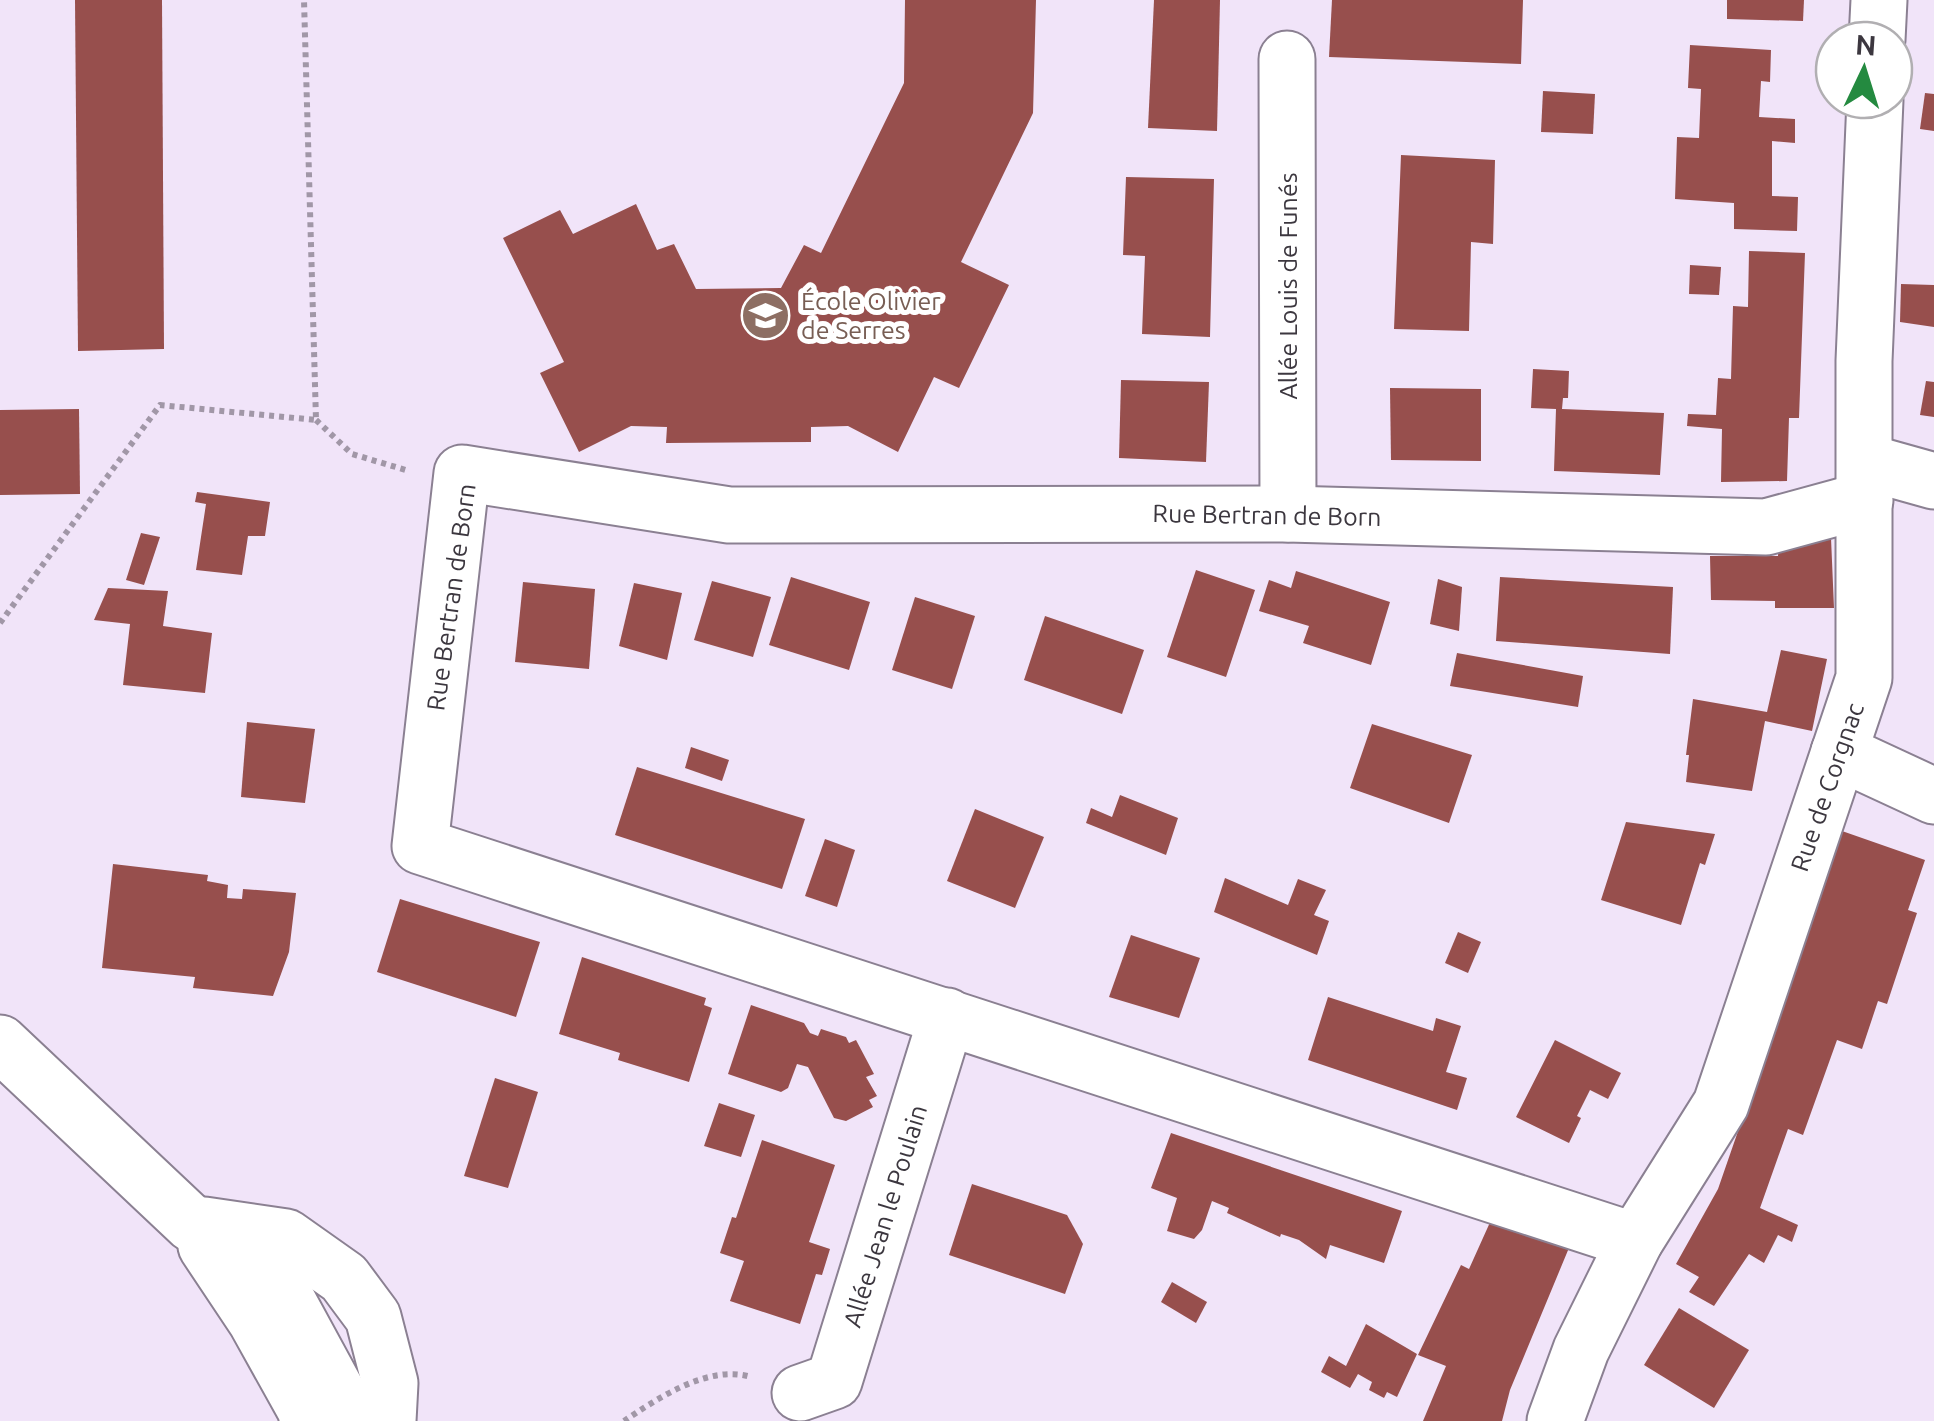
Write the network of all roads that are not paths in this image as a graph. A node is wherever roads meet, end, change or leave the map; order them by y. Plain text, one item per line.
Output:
1 (1287, 59) dead end
2 (1873, 120) edge
3 (1865, 481) junction
4 (1934, 481) edge
5 (1288, 514) junction
6 (1838, 752) junction
7 (1934, 796) edge
8 (948, 1016) junction
9 (0, 1043) edge
10 (191, 1223) junction
11 (1636, 1241) junction
12 (800, 1393) road end
13 (308, 1421) edge
14 (353, 1421) edge
15 (388, 1421) edge
16 (1555, 1421) edge

1 - 5 street, Allée Louis de Funés
2 - 3 street, Rue de Corgnac
3 - 4 street
3 - 5 street, Rue Bertran de Born
3 - 6 street, Rue de Corgnac
5 - 8 street, Rue Bertran de Born
6 - 7 street
6 - 11 street, Rue de Corgnac
8 - 11 street, Rue Bertran de Born
8 - 12 street, Allée Jean le Poulain
9 - 10 street
10 - 13 street
10 - 14 street
10 - 15 street
11 - 16 street, Rue de Corgnac

